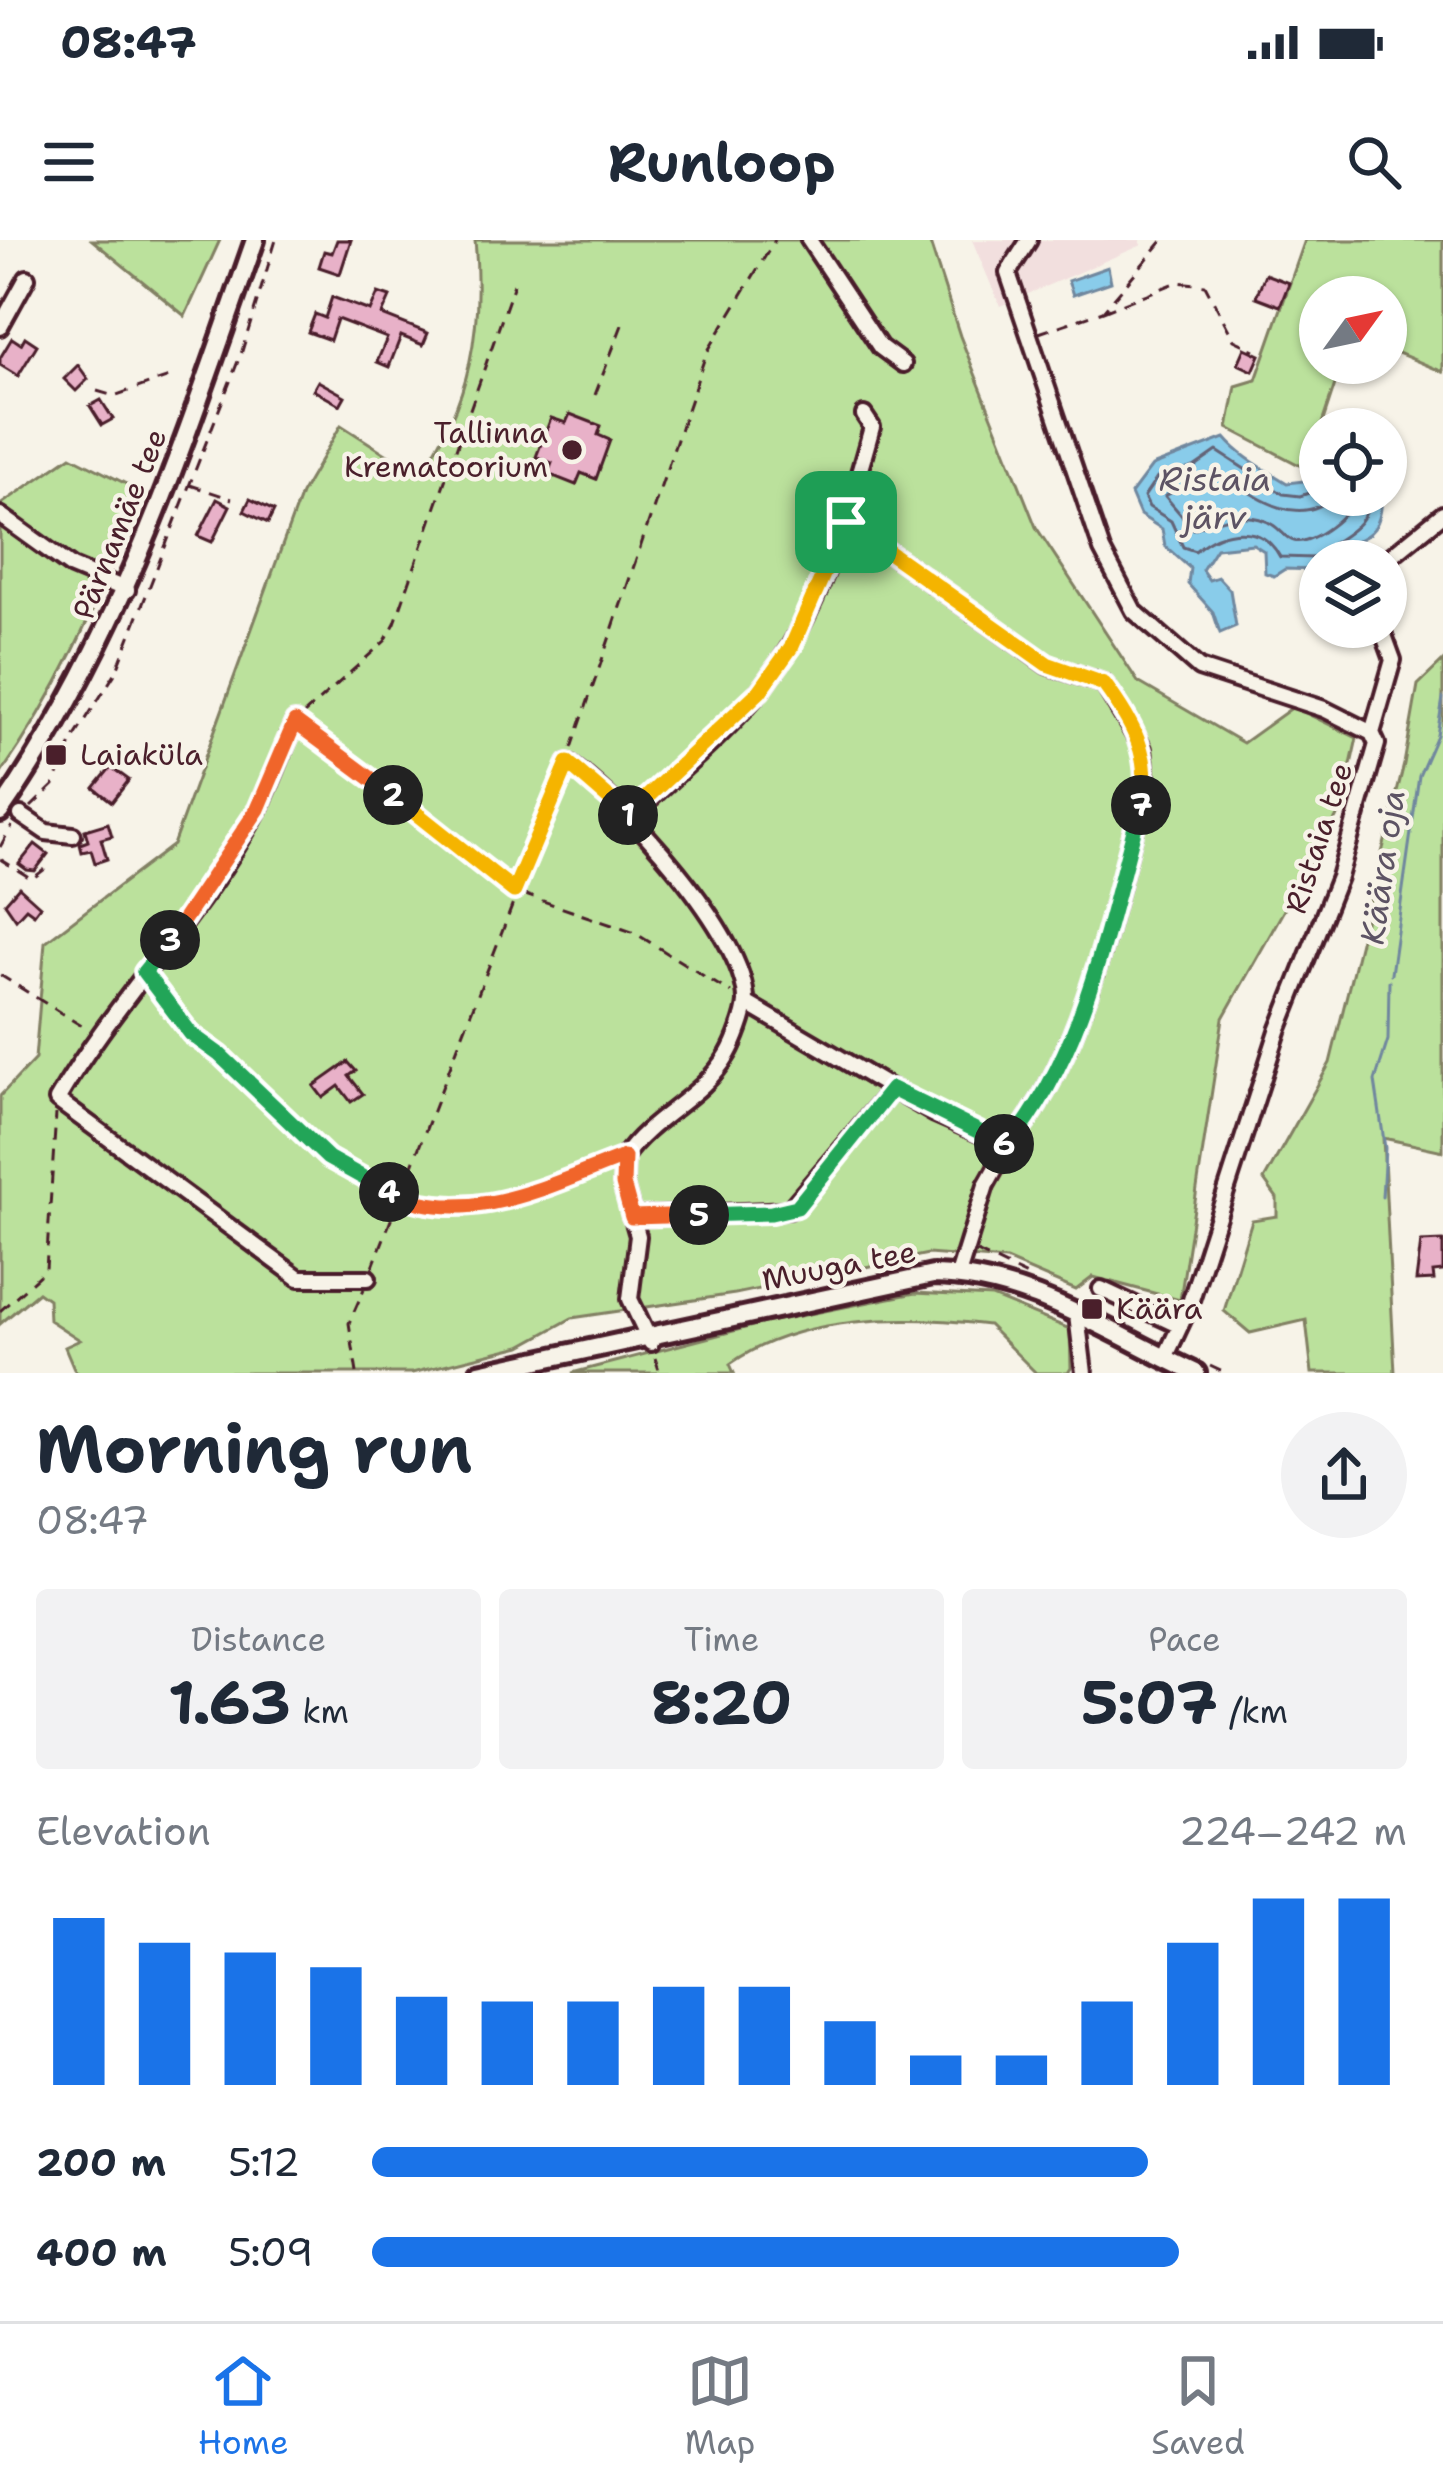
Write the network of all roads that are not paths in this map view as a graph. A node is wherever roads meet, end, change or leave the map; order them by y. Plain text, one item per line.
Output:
1 (255, 240) edge
2 (809, 240) edge
3 (1029, 240) edge
4 (26, 278) dead end
5 (0, 327) edge
6 (903, 364) dead end
7 (864, 415) dead end
8 (1443, 514) edge
9 (0, 515) edge
10 (846, 522) junction
11 (1407, 543) edge
12 (127, 590) junction
13 (1389, 648) edge
14 (295, 722) road end
15 (1372, 734) junction
16 (568, 763) road end
17 (0, 812) edge
18 (22, 815) dead end
19 (631, 817) junction
20 (73, 835) dead end
21 (746, 1003) junction
22 (892, 1089) junction
23 (1008, 1146) junction
24 (632, 1217) junction
25 (958, 1275) junction
26 (368, 1278) road end
27 (1101, 1289) dead end
28 (1077, 1315) junction
29 (1180, 1326) junction
30 (648, 1338) junction
31 (1165, 1358) junction
32 (479, 1373) edge
33 (1084, 1373) edge
34 (1196, 1373) edge

1 - 12 main road, Pärnamäe tee
2 - 6 street
3 - 15 street, Ristaia tee
4 - 5 street
7 - 10 street
8 - 11 street
9 - 12 street
10 - 19 street
10 - 23 street
12 - 17 main road, Pärnamäe tee
13 - 15 street
14 - 26 street
15 - 29 street, Ristaia tee
16 - 19 street
18 - 20 street
19 - 21 street
21 - 22 street
21 - 24 street
22 - 23 street
22 - 24 street
23 - 25 street
24 - 30 street
25 - 28 main road, Muuga tee
25 - 30 main road, Muuga tee
27 - 29 street
28 - 31 main road, Muuga tee
28 - 33 street
29 - 31 street, Ristaia tee
30 - 32 main road, Muuga tee
31 - 34 main road, Muuga tee

